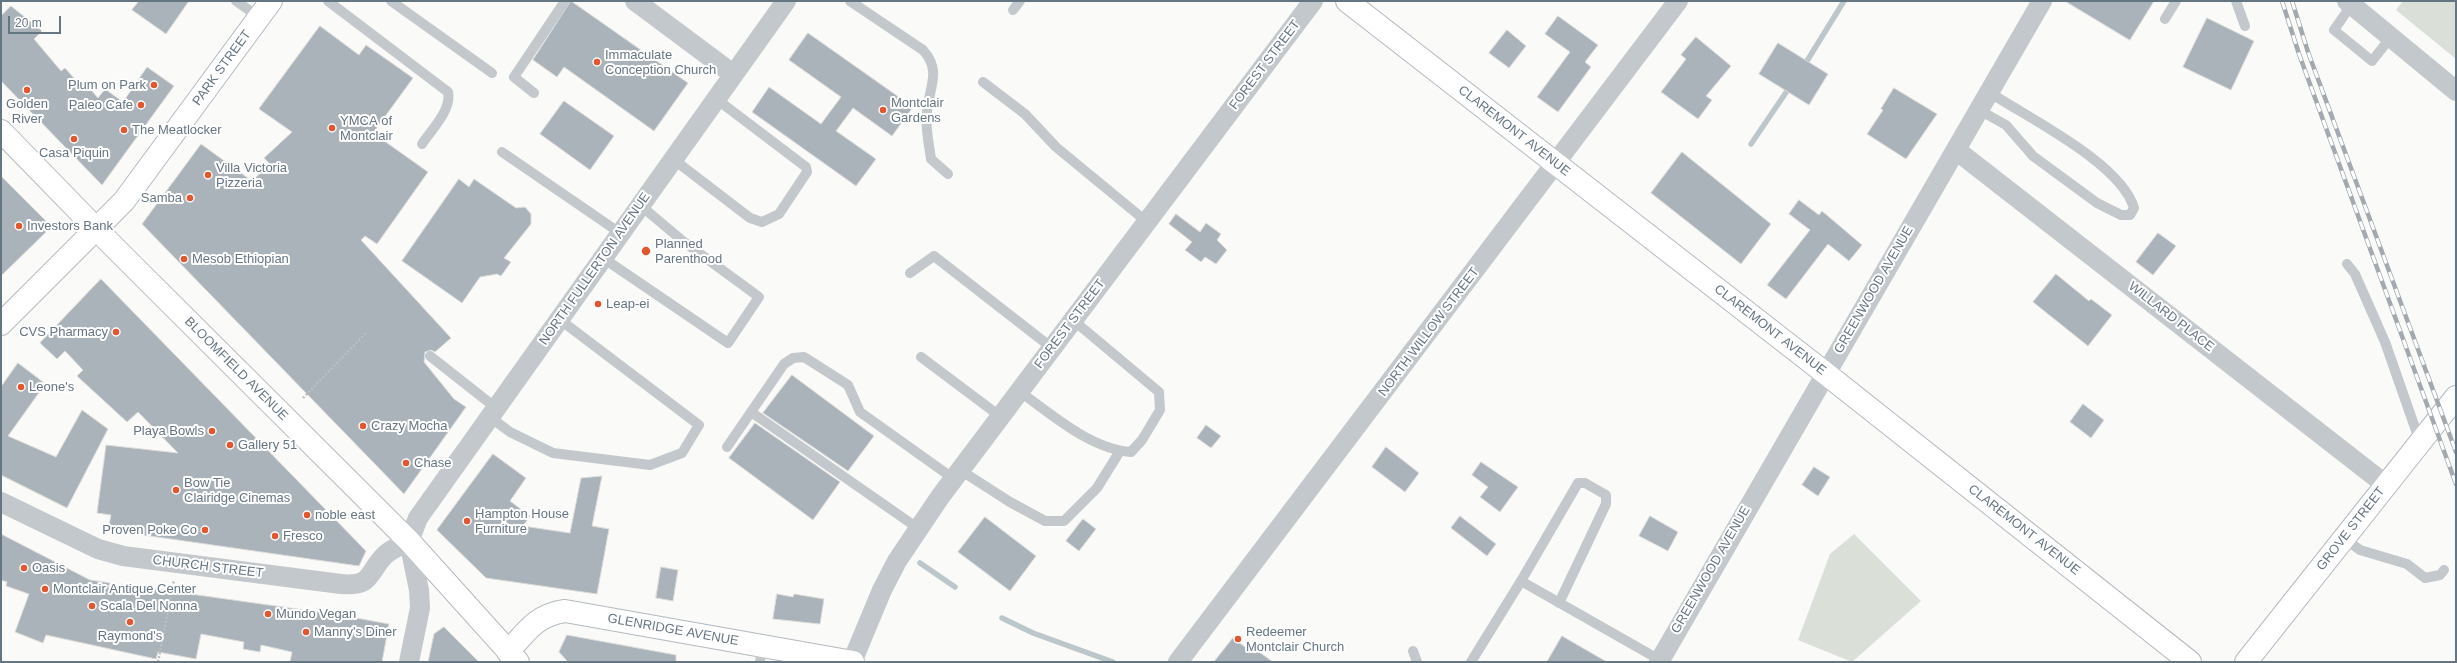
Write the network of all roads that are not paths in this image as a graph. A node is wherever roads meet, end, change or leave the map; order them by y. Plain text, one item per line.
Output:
1 (236, 1) edge
2 (328, 1) edge
3 (391, 1) edge
4 (565, 1) edge
5 (635, 1) edge
6 (786, 1) edge
7 (850, 1) edge
8 (1020, 1) edge
9 (1313, 1) edge
10 (1347, 1) edge
11 (1678, 1) edge
12 (2042, 1) edge
13 (2176, 1) edge
14 (2236, 1) edge
15 (2359, 5) edge
16 (265, 9) edge
17 (1013, 10) dead end
18 (2165, 19) dead end
19 (2245, 26) dead end
20 (2391, 37) junction
21 (492, 73) dead end
22 (733, 74) junction
23 (983, 82) dead end
24 (2456, 91) edge
25 (1989, 92) junction
26 (534, 93) dead end
27 (715, 98) junction
28 (1979, 110) junction
29 (1, 131) edge
30 (422, 144) dead end
31 (1956, 150) junction
32 (502, 152) dead end
33 (673, 159) junction
34 (1556, 164) junction
35 (948, 174) dead end
36 (640, 205) junction
37 (1147, 222) junction
38 (97, 229) junction
39 (620, 233) junction
40 (602, 258) junction
41 (2347, 264) dead end
42 (910, 273) dead end
43 (559, 319) junction
44 (1073, 320) junction
45 (1, 324) edge
46 (1052, 348) junction
47 (430, 356) dead end
48 (921, 357) dead end
49 (1826, 373) junction
50 (1019, 391) junction
51 (2456, 397) edge
52 (493, 412) junction
53 (751, 412) junction
54 (1000, 417) junction
55 (2420, 442) junction
56 (727, 447) dead end
57 (1120, 451) junction
58 (957, 474) junction
59 (2386, 484) junction
60 (1, 502) edge
61 (919, 529) junction
62 (2344, 538) junction
63 (409, 541) junction
64 (2444, 570) dead end
65 (1521, 582) junction
66 (1559, 603) junction
67 (1413, 651) dead end
68 (761, 654) edge
69 (513, 657) edge
70 (1659, 661) edge
71 (409, 662) edge
72 (852, 662) edge
73 (1178, 662) edge
74 (1417, 662) edge
75 (1471, 662) edge
76 (2190, 662) edge
77 (2246, 662) edge

1 - 16 lane
2 - 30 lane
3 - 21 lane
4 - 26 lane
5 - 22 street
6 - 22 street, NORTH FULLERTON AVENUE
7 - 35 lane
8 - 17 lane
9 - 37 street, FOREST STREET
10 - 34 street, CLAREMONT AVENUE
11 - 34 street, NORTH WILLOW STREET
12 - 25 street, GREENWOOD AVENUE
13 - 18 lane
14 - 19 lane
15 - 20 street
15 - 20 lane
16 - 38 street, PARK STREET
20 - 24 street
22 - 27 street, NORTH FULLERTON AVENUE
23 - 37 lane
25 - 28 street, GREENWOOD AVENUE
25 - 28 lane
27 - 33 street, NORTH FULLERTON AVENUE
27 - 33 lane
28 - 31 street, GREENWOOD AVENUE
29 - 38 street, BLOOMFIELD AVENUE
31 - 49 street, GREENWOOD AVENUE
31 - 59 street, WILLARD PLACE
32 - 39 lane
33 - 36 street, NORTH FULLERTON AVENUE
34 - 49 street, CLAREMONT AVENUE
34 - 73 street, NORTH WILLOW STREET
36 - 39 street, NORTH FULLERTON AVENUE
36 - 40 lane
37 - 44 street, FOREST STREET
38 - 45 street, PARK STREET
38 - 63 street, BLOOMFIELD AVENUE
39 - 40 street, NORTH FULLERTON AVENUE
40 - 43 street, NORTH FULLERTON AVENUE
41 - 55 lane
42 - 46 lane
43 - 52 street, NORTH FULLERTON AVENUE
43 - 52 lane
44 - 46 street, FOREST STREET
44 - 57 lane
46 - 50 street, FOREST STREET
47 - 52 lane
48 - 54 lane
49 - 70 street, GREENWOOD AVENUE
49 - 76 street, CLAREMONT AVENUE
50 - 54 street, FOREST STREET
50 - 57 lane
51 - 55 street, GROVE STREET
52 - 63 street, NORTH FULLERTON AVENUE
53 - 56 lane
53 - 58 lane
53 - 61 lane
54 - 58 street, FOREST STREET
55 - 59 street, GROVE STREET
57 - 58 lane
58 - 61 street, FOREST STREET
59 - 62 street, GROVE STREET
60 - 63 street, CHURCH STREET
61 - 72 street, FOREST STREET
62 - 64 lane
62 - 77 street, GROVE STREET
63 - 69 street, BLOOMFIELD AVENUE
63 - 71 street
65 - 66 lane
65 - 66 lane
65 - 75 lane
66 - 70 lane
67 - 74 lane
68 - 69 street, GLENRIDGE AVENUE
68 - 72 street, GLENRIDGE AVENUE

